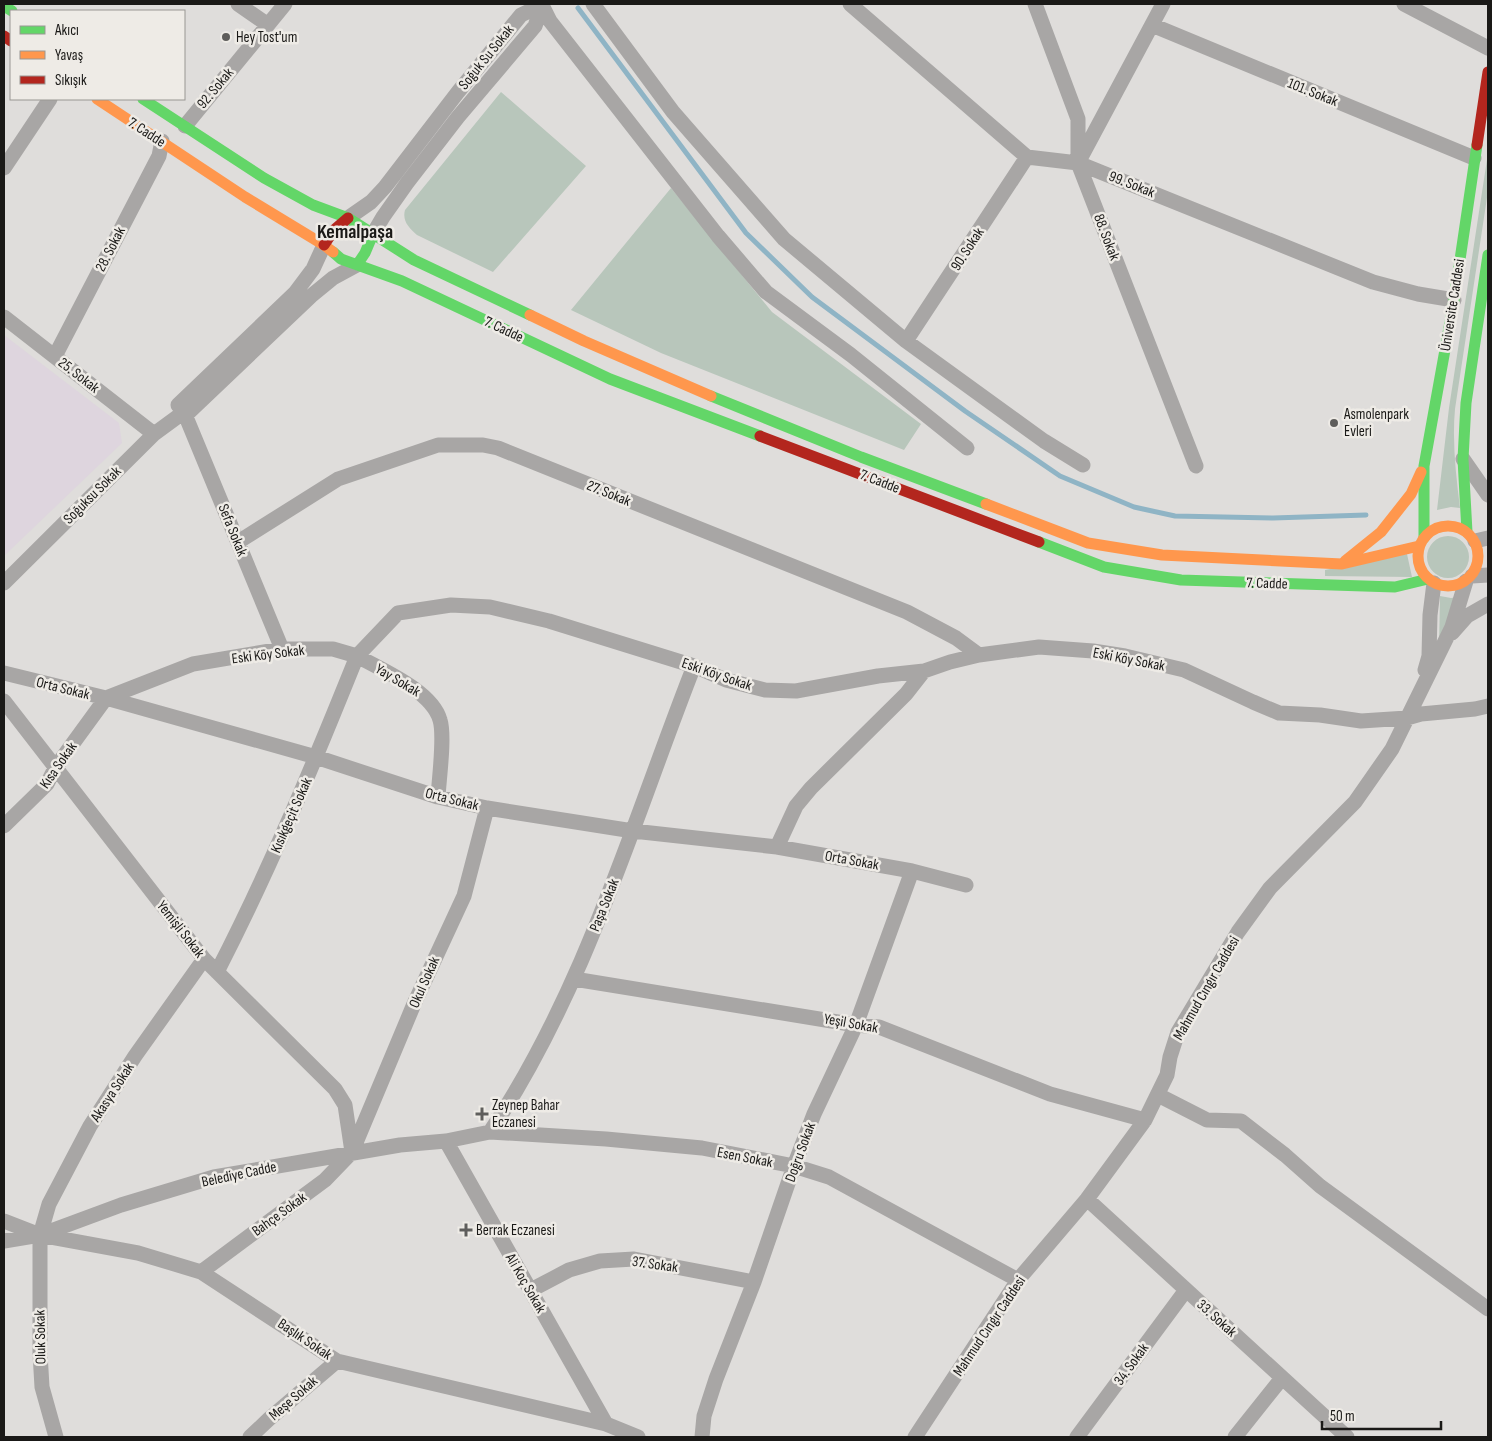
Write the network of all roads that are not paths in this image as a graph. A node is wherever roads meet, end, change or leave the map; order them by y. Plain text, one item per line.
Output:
1 (238, 4) edge
2 (284, 4) edge
3 (542, 4) edge
4 (593, 4) edge
5 (850, 4) edge
6 (1034, 4) edge
7 (1163, 4) edge
8 (1404, 4) edge
9 (268, 25) junction
10 (1152, 25) junction
11 (1488, 48) edge
12 (1488, 72) edge
13 (49, 100) edge
14 (99, 100) edge
15 (145, 100) edge
16 (185, 126) junction
17 (162, 141) junction
18 (1027, 157) junction
19 (1474, 158) junction
20 (1078, 163) junction
21 (4, 168) edge
22 (348, 218) junction
23 (373, 234) junction
24 (324, 245) junction
25 (1488, 255) edge
26 (357, 264) junction
27 (1454, 300) junction
28 (4, 316) edge
29 (906, 341) junction
30 (55, 356) junction
31 (184, 412) junction
32 (154, 434) junction
33 (967, 448) dead end
34 (1463, 459) junction
35 (1083, 465) dead end
36 (1196, 466) dead end
37 (1424, 466) junction
38 (1488, 495) edge
39 (1477, 537) edge
40 (238, 542) junction
41 (1422, 542) junction
42 (1342, 564) junction
43 (1488, 575) edge
44 (1469, 579) junction
45 (1431, 581) junction
46 (4, 583) edge
47 (1488, 604) edge
48 (1446, 640) junction
49 (282, 649) junction
50 (979, 655) junction
51 (357, 656) junction
52 (694, 666) junction
53 (924, 671) junction
54 (4, 673) edge
55 (106, 698) junction
56 (1415, 700) junction
57 (4, 701) edge
58 (1488, 706) edge
59 (1407, 718) junction
60 (316, 757) junction
61 (55, 768) junction
62 (438, 797) junction
63 (487, 808) junction
64 (4, 826) edge
65 (633, 831) junction
66 (776, 847) junction
67 (912, 871) junction
68 (966, 885) dead end
69 (204, 959) junction
70 (217, 972) junction
71 (574, 979) junction
72 (856, 1025) junction
73 (1158, 1095) junction
74 (1145, 1120) junction
75 (490, 1132) junction
76 (446, 1141) junction
77 (352, 1152) junction
78 (794, 1166) junction
79 (1087, 1199) junction
80 (4, 1221) edge
81 (40, 1235) junction
82 (4, 1241) edge
83 (202, 1272) junction
84 (1018, 1280) junction
85 (754, 1282) junction
86 (531, 1290) junction
87 (1186, 1290) junction
88 (1488, 1309) edge
89 (337, 1361) junction
90 (1282, 1378) junction
91 (606, 1424) junction
92 (56, 1437) edge
93 (250, 1437) edge
94 (638, 1437) edge
95 (702, 1437) edge
96 (915, 1437) edge
97 (1077, 1437) edge
98 (1235, 1437) edge
99 (1347, 1437) edge

1 - 9 street
2 - 9 street, 92. Sokak
3 - 22 street, Soğuk Su Sokak
3 - 23 street, Soğuk Su Sokak
3 - 33 street
4 - 29 street
5 - 18 street
6 - 20 street, 88. Sokak
7 - 10 street
8 - 11 street
9 - 16 street, 92. Sokak
10 - 19 street, 101. Sokak
10 - 20 street
12 - 19 main road, Üniversite Caddesi
13 - 21 street
14 - 17 main road, 7. Cadde
15 - 16 main road, 7. Cadde
16 - 22 main road, 7. Cadde
17 - 24 main road, 7. Cadde
17 - 30 street, 28. Sokak
18 - 20 street, 99. Sokak
18 - 29 street, 90. Sokak
19 - 27 main road, Üniversite Caddesi
20 - 27 street, 99. Sokak
20 - 36 street, 88. Sokak
22 - 23 main road
22 - 24 main road
23 - 26 main road
23 - 42 main road, 7. Cadde
24 - 26 main road
24 - 31 street
25 - 34 main road, Üniversite Caddesi
26 - 31 street, Soğuksu Sokak
26 - 45 main road, 7. Cadde
27 - 37 main road, Üniversite Caddesi
28 - 30 street, 25. Sokak
29 - 35 street
30 - 32 street, 25. Sokak
31 - 32 street, Soğuksu Sokak
31 - 40 street, Sefa Sokak
32 - 46 street, Soğuksu Sokak
34 - 38 street
34 - 39 main road, Üniversite Caddesi
37 - 41 main road, Üniversite Caddesi
37 - 42 main road
39 - 41 main road
39 - 44 main road
40 - 49 street, Sefa Sokak
40 - 50 street, 27. Sokak
41 - 42 main road, 7. Cadde
41 - 45 main road
43 - 44 street
44 - 45 main road
44 - 48 street, Mahmud Cıngır Caddesi
45 - 56 street, Mahmud Cıngır Caddesi
47 - 48 street
48 - 56 street, Mahmud Cıngır Caddesi
49 - 51 street, Eski Köy Sokak
49 - 55 street, Eski Köy Sokak
50 - 53 street, Eski Köy Sokak
50 - 59 street, Eski Köy Sokak
51 - 52 street, Eski Köy Sokak
51 - 60 street, Kısıkgeçit Sokak
51 - 62 street, Yay Sokak
52 - 53 street, Eski Köy Sokak
52 - 65 street, Paşa Sokak
53 - 66 street
54 - 55 street, Orta Sokak
55 - 60 street, Orta Sokak
55 - 61 street, Kısa Sokak
56 - 59 street, Mahmud Cıngır Caddesi
57 - 61 street, Yemişli Sokak
58 - 59 street, Eski Köy Sokak
59 - 73 street, Mahmud Cıngır Caddesi
60 - 62 street, Orta Sokak
60 - 70 street, Kısıkgeçit Sokak
61 - 64 street, Kısa Sokak
61 - 69 street, Yemişli Sokak
62 - 63 street, Orta Sokak
63 - 65 street, Orta Sokak
63 - 77 street, Okul Sokak
65 - 66 street, Orta Sokak
65 - 71 street, Paşa Sokak
66 - 67 street, Orta Sokak
67 - 68 street, Orta Sokak
67 - 72 street, Doğru Sokak
69 - 70 street, Yemişli Sokak
69 - 81 street, Akasya Sokak
70 - 77 street, Yemişli Sokak
71 - 72 street, Yeşil Sokak
71 - 75 street, Paşa Sokak
72 - 74 street, Yeşil Sokak
72 - 78 street, Doğru Sokak
73 - 74 street, Mahmud Cıngır Caddesi
73 - 88 street
74 - 79 street, Mahmud Cıngır Caddesi
75 - 76 street, Esen Sokak
75 - 78 street, Esen Sokak
76 - 77 street, Belediye Cadde
76 - 86 street, Ali Koç Sokak
77 - 81 street, Belediye Cadde
77 - 83 street, Bahçe Sokak
78 - 84 street, Esen Sokak
78 - 85 street, Doğru Sokak
79 - 84 street, Mahmud Cıngır Caddesi
79 - 87 street, 33. Sokak
80 - 81 street
81 - 82 street
81 - 83 street, Başlık Sokak
81 - 92 street, Oluk Sokak
83 - 89 street, Başlık Sokak
84 - 96 street, Mahmud Cıngır Caddesi
85 - 86 street, 37. Sokak
85 - 95 street, Doğru Sokak
86 - 91 street, Ali Koç Sokak
87 - 90 street, 33. Sokak
87 - 97 street, 34. Sokak
89 - 91 street, Başlık Sokak
89 - 93 street, Meşe Sokak
90 - 98 street
90 - 99 street, 33. Sokak
91 - 94 street, Başlık Sokak

